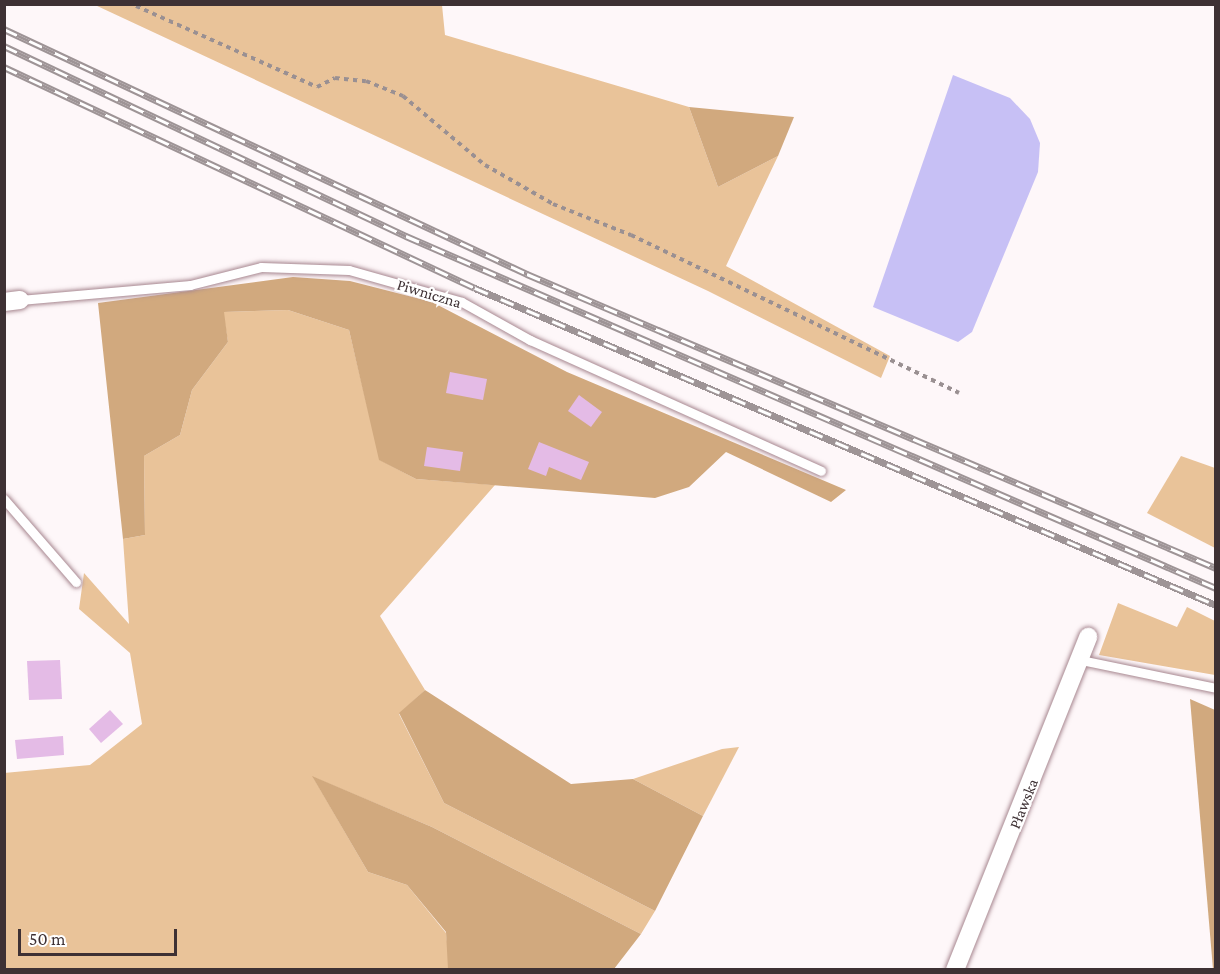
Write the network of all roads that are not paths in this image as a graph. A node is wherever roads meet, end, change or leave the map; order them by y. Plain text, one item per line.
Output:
1 (12, 301) edge
2 (821, 471) dead end
3 (4, 499) edge
4 (76, 582) dead end
5 (1088, 637) dead end
6 (1081, 660) junction
7 (1215, 688) edge
8 (955, 969) edge

1 - 2 lane, Piwniczna
3 - 4 lane
5 - 6 street, Pławska
6 - 7 lane
6 - 8 street, Pławska

